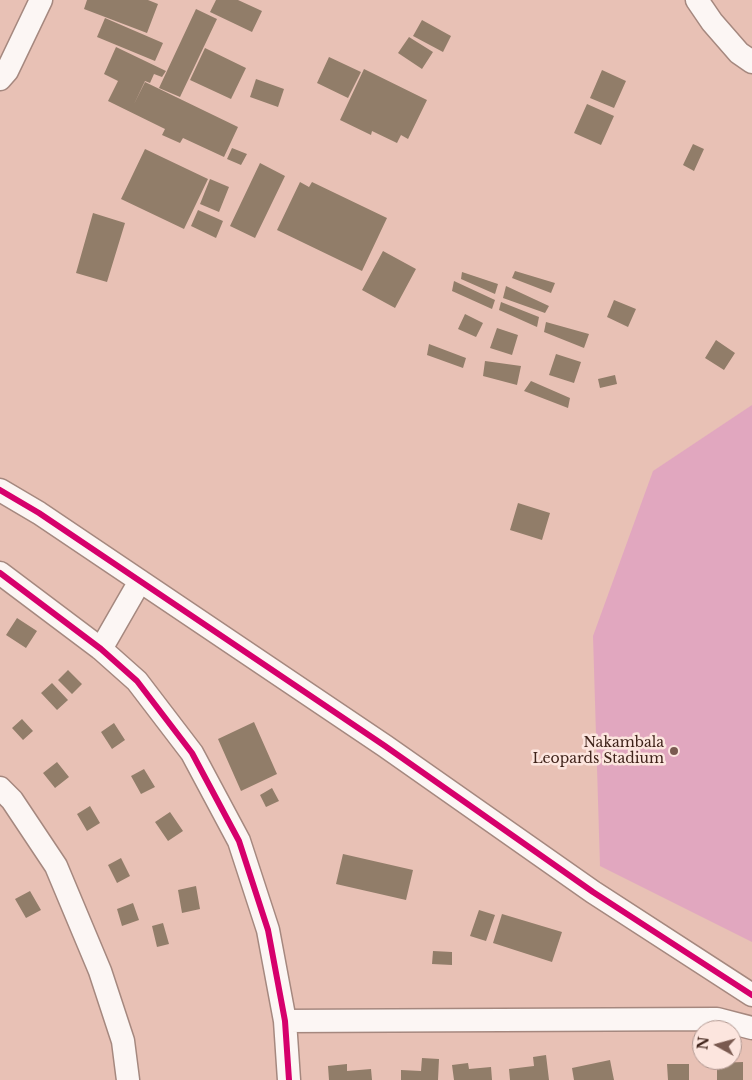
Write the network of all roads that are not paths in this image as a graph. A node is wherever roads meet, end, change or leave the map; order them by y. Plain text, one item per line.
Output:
1 (41, 0) edge
2 (697, 0) edge
3 (752, 62) edge
4 (0, 79) edge
5 (0, 490) edge
6 (0, 573) edge
7 (140, 581) junction
8 (101, 650) junction
9 (0, 788) edge
10 (752, 995) edge
11 (285, 1021) junction
12 (752, 1028) edge
13 (128, 1080) edge
14 (289, 1080) edge

1 - 4 street
2 - 3 street
5 - 7 street
6 - 8 street
7 - 8 street
7 - 10 street
8 - 11 street
9 - 13 street
11 - 12 street
11 - 14 street

